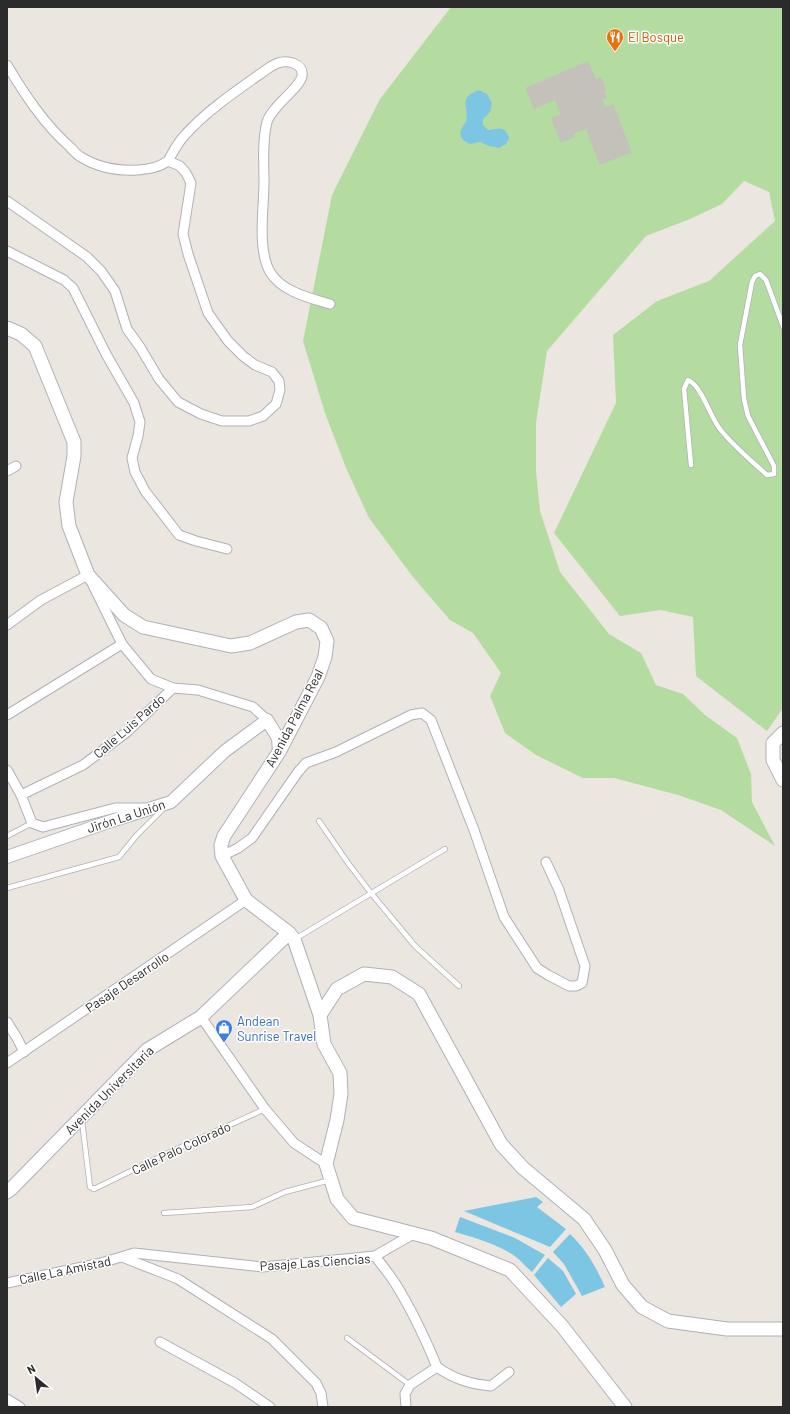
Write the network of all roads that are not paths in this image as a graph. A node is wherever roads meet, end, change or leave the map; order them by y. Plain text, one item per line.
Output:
1 (7, 65) edge
2 (168, 161) junction
3 (7, 201) edge
4 (7, 251) edge
5 (330, 304) dead end
6 (783, 326) edge
7 (7, 328) edge
8 (692, 465) dead end
9 (16, 466) dead end
10 (7, 471) edge
11 (227, 549) dead end
12 (88, 575) junction
13 (7, 625) edge
14 (122, 644) junction
15 (173, 688) junction
16 (7, 715) edge
17 (267, 720) junction
18 (783, 733) edge
19 (279, 752) junction
20 (7, 770) edge
21 (783, 780) edge
22 (21, 795) junction
23 (171, 802) junction
24 (152, 808) junction
25 (319, 821) dead end
26 (32, 822) junction
27 (7, 836) edge
28 (445, 849) dead end
29 (222, 856) junction
30 (7, 857) edge
31 (546, 862) dead end
32 (7, 888) edge
33 (371, 893) junction
34 (246, 900) junction
35 (291, 936) junction
36 (459, 986) dead end
37 (320, 1015) junction
38 (201, 1017) junction
39 (7, 1022) edge
40 (24, 1052) junction
41 (7, 1063) edge
42 (265, 1109) junction
43 (81, 1116) junction
44 (326, 1164) junction
45 (331, 1180) junction
46 (7, 1192) edge
47 (164, 1213) dead end
48 (415, 1234) junction
49 (375, 1256) junction
50 (122, 1257) junction
51 (7, 1283) edge
52 (783, 1329) edge
53 (347, 1338) dead end
54 (160, 1342) dead end
55 (437, 1367) junction
56 (509, 1372) dead end
57 (410, 1385) junction
58 (7, 1399) edge
59 (20, 1407) edge
60 (270, 1407) edge
61 (323, 1407) edge
62 (406, 1407) edge
63 (625, 1407) edge

1 - 2 street
2 - 3 street
2 - 5 street
4 - 11 street
6 - 8 lane
7 - 12 main road, Avenida Palma Real
9 - 10 street
12 - 13 street
12 - 14 street
12 - 19 main road, Avenida Palma Real
14 - 15 street
14 - 16 street
15 - 17 street
15 - 22 street, Calle Luis Pardo
17 - 19 street
17 - 23 street, Jirón La Unión
18 - 21 main road
19 - 29 main road, Avenida Palma Real
20 - 22 street
22 - 26 street
23 - 24 street, Jirón La Unión
23 - 32 lane
24 - 26 street
24 - 30 street, Jirón La Unión
25 - 33 lane
26 - 27 lane
28 - 33 lane
29 - 31 street
29 - 34 main road
33 - 35 lane
33 - 36 lane
34 - 35 main road
34 - 40 street, Pasaje Desarrollo
35 - 37 main road
35 - 38 main road, Avenida Universitaria
37 - 44 main road
37 - 52 main road
38 - 42 street
38 - 43 main road, Avenida Universitaria
39 - 40 street
40 - 41 street, Pasaje Desarrollo
42 - 43 lane, Calle Palo Colorado
42 - 44 street
43 - 46 main road, Avenida Universitaria
44 - 45 main road
45 - 47 lane
45 - 48 main road
48 - 49 street
48 - 63 main road
49 - 50 street, Pasaje Las Ciencias
49 - 55 street, Pasaje Las Ciencias
50 - 51 street, Calle La Amistad
50 - 61 street
53 - 57 lane
54 - 60 street
55 - 56 street
55 - 57 street
57 - 62 street
58 - 59 street

